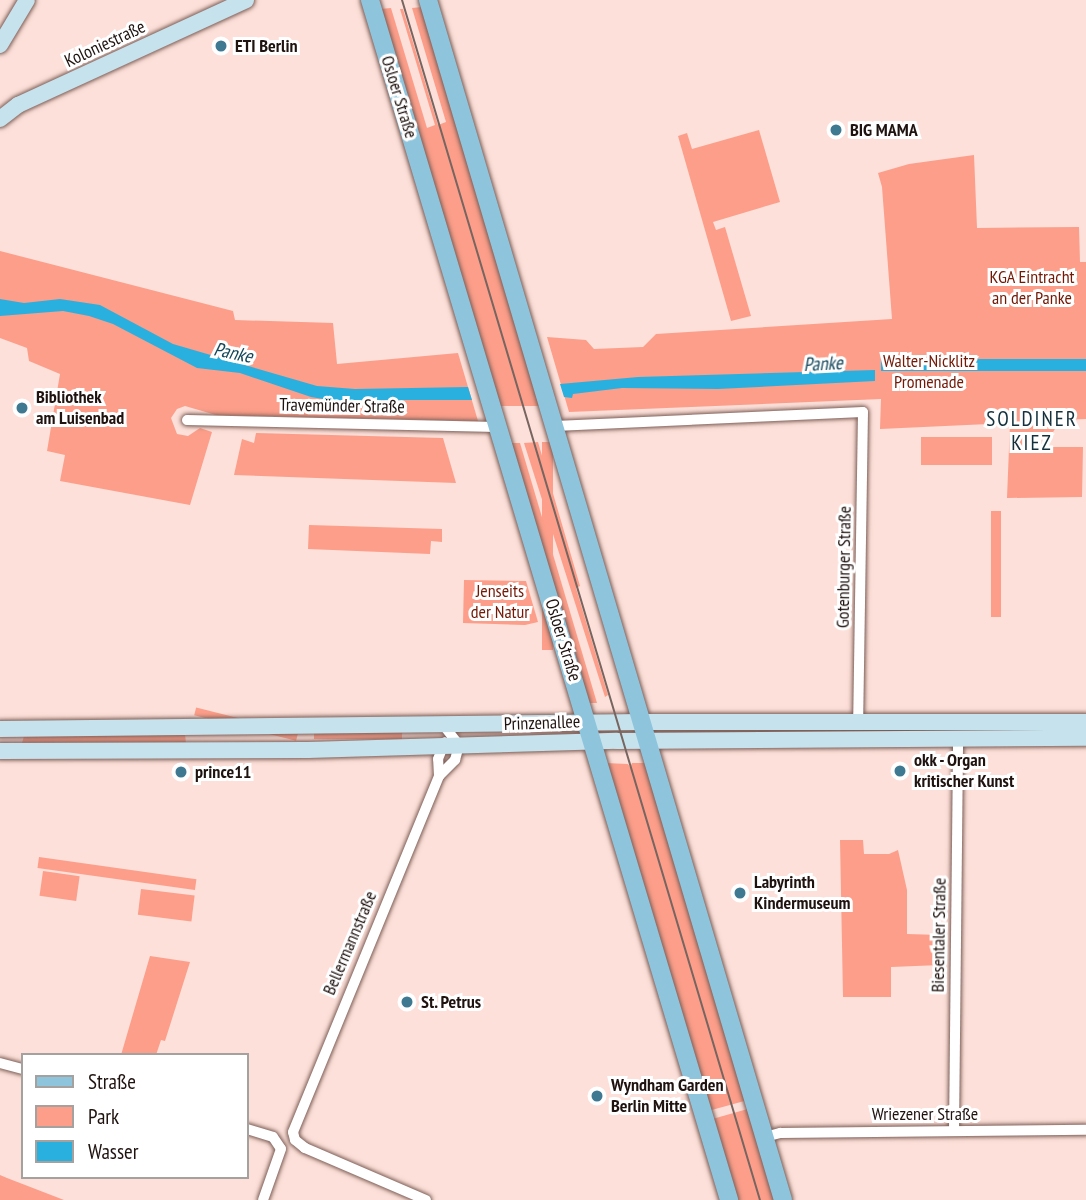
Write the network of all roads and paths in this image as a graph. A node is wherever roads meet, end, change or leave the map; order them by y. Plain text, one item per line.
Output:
1 (27, 0) edge
2 (246, 0) edge
3 (370, 0) edge
4 (428, 0) edge
5 (0, 45) edge
6 (18, 106) junction
7 (0, 108) edge
8 (0, 119) edge
9 (187, 420) dead end
10 (555, 426) junction
11 (497, 427) junction
12 (588, 722) junction
13 (643, 722) junction
14 (1086, 722) edge
15 (858, 723) junction
16 (0, 729) edge
17 (452, 735) junction
18 (1086, 738) edge
19 (958, 740) junction
20 (594, 741) junction
21 (649, 741) junction
22 (0, 751) edge
23 (439, 776) junction
24 (0, 1063) edge
25 (21, 1068) edge
26 (248, 1129) edge
27 (1086, 1130) edge
28 (954, 1131) junction
29 (765, 1137) junction
30 (263, 1200) edge
31 (426, 1200) edge
32 (729, 1200) edge
33 (783, 1200) edge

1 - 5 main road
2 - 6 main road, Koloniestraße
3 - 11 main road, Osloer Straße
4 - 10 main road
6 - 7 main road, Koloniestraße
6 - 8 main road, Koloniestraße
9 - 11 street, Travemünder Straße
10 - 13 main road
10 - 15 street, Gotenburger Straße
11 - 12 main road, Osloer Straße
12 - 13 main road, Prinzenallee
12 - 17 main road, Prinzenallee
12 - 20 main road, Osloer Straße
13 - 15 main road, Prinzenallee
13 - 21 main road
14 - 15 main road, Prinzenallee
16 - 17 main road, Prinzenallee
17 - 20 main road, Prinzenallee
17 - 22 main road, Prinzenallee
17 - 23 street, Bellermannstraße
17 - 23 street, Bellermannstraße
18 - 19 main road, Prinzenallee
19 - 21 main road, Prinzenallee
19 - 28 street, Biesentaler Straße
20 - 21 main road, Prinzenallee
20 - 32 main road, Osloer Straße
21 - 29 main road
23 - 31 street, Bellermannstraße
24 - 25 street
26 - 30 street
27 - 28 street, Wriezener Straße
28 - 29 street, Wriezener Straße
29 - 33 main road

